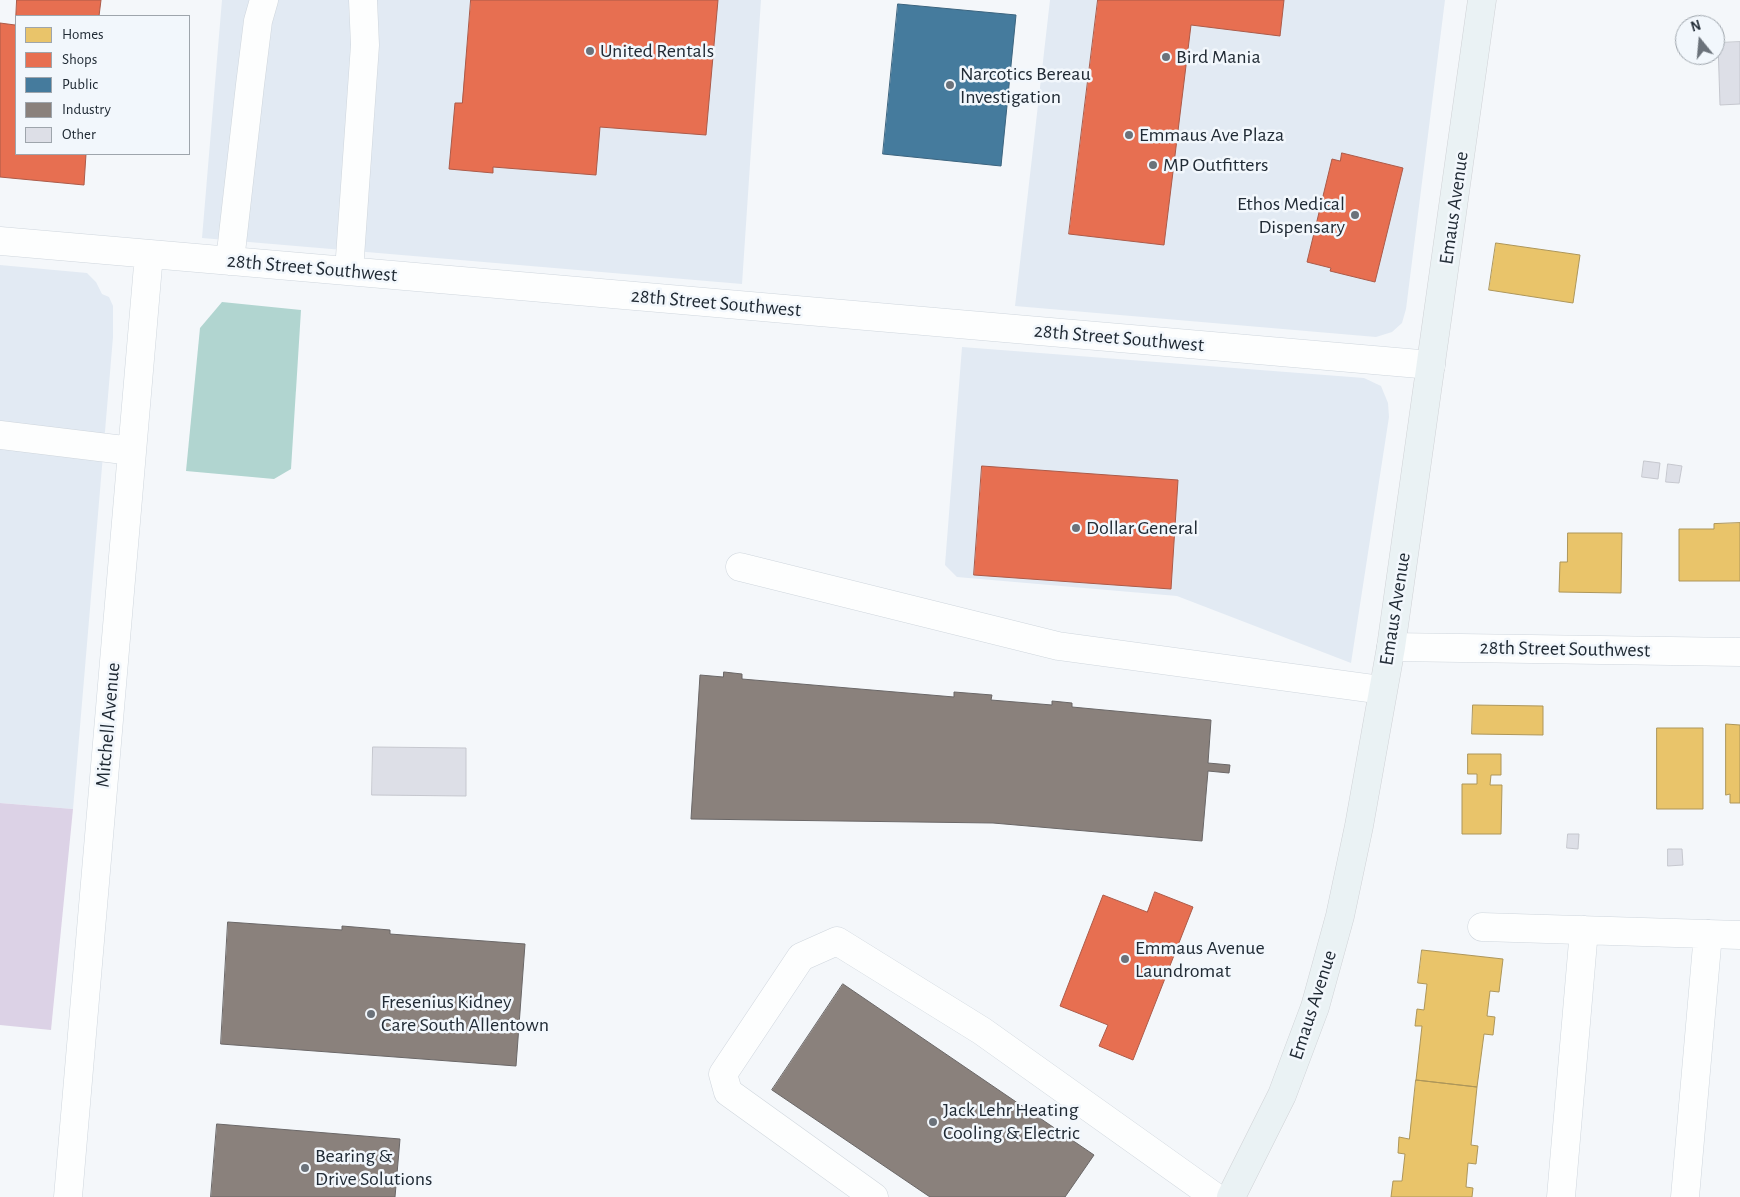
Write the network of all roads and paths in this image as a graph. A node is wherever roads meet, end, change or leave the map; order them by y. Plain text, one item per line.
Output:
1 (264, 0) edge
2 (363, 0) edge
3 (1482, 0) edge
4 (0, 241) edge
5 (149, 254) junction
6 (230, 260) junction
7 (349, 271) junction
8 (1431, 365) junction
9 (0, 435) edge
10 (132, 452) junction
11 (740, 568) dead end
12 (1391, 647) junction
13 (1740, 652) edge
14 (1382, 690) junction
15 (1482, 927) dead end
16 (1584, 930) junction
17 (1708, 934) junction
18 (1740, 934) edge
19 (68, 1197) edge
20 (874, 1197) edge
21 (1215, 1197) edge
22 (1231, 1197) edge
23 (1561, 1197) edge
24 (1686, 1197) edge

1 - 6 street
2 - 7 street
3 - 8 main road, Emaus Avenue
4 - 5 street, 28th Street Southwest
5 - 6 street, 28th Street Southwest
5 - 10 street, Mitchell Avenue
6 - 7 street, 28th Street Southwest
7 - 8 street, 28th Street Southwest
8 - 12 main road, Emaus Avenue
9 - 10 street
10 - 19 street, Mitchell Avenue
11 - 14 street
12 - 13 street, 28th Street Southwest
12 - 14 main road, Emaus Avenue
14 - 22 main road, Emaus Avenue
15 - 16 street
16 - 17 street
16 - 23 street
17 - 18 street
17 - 24 street
20 - 21 street

